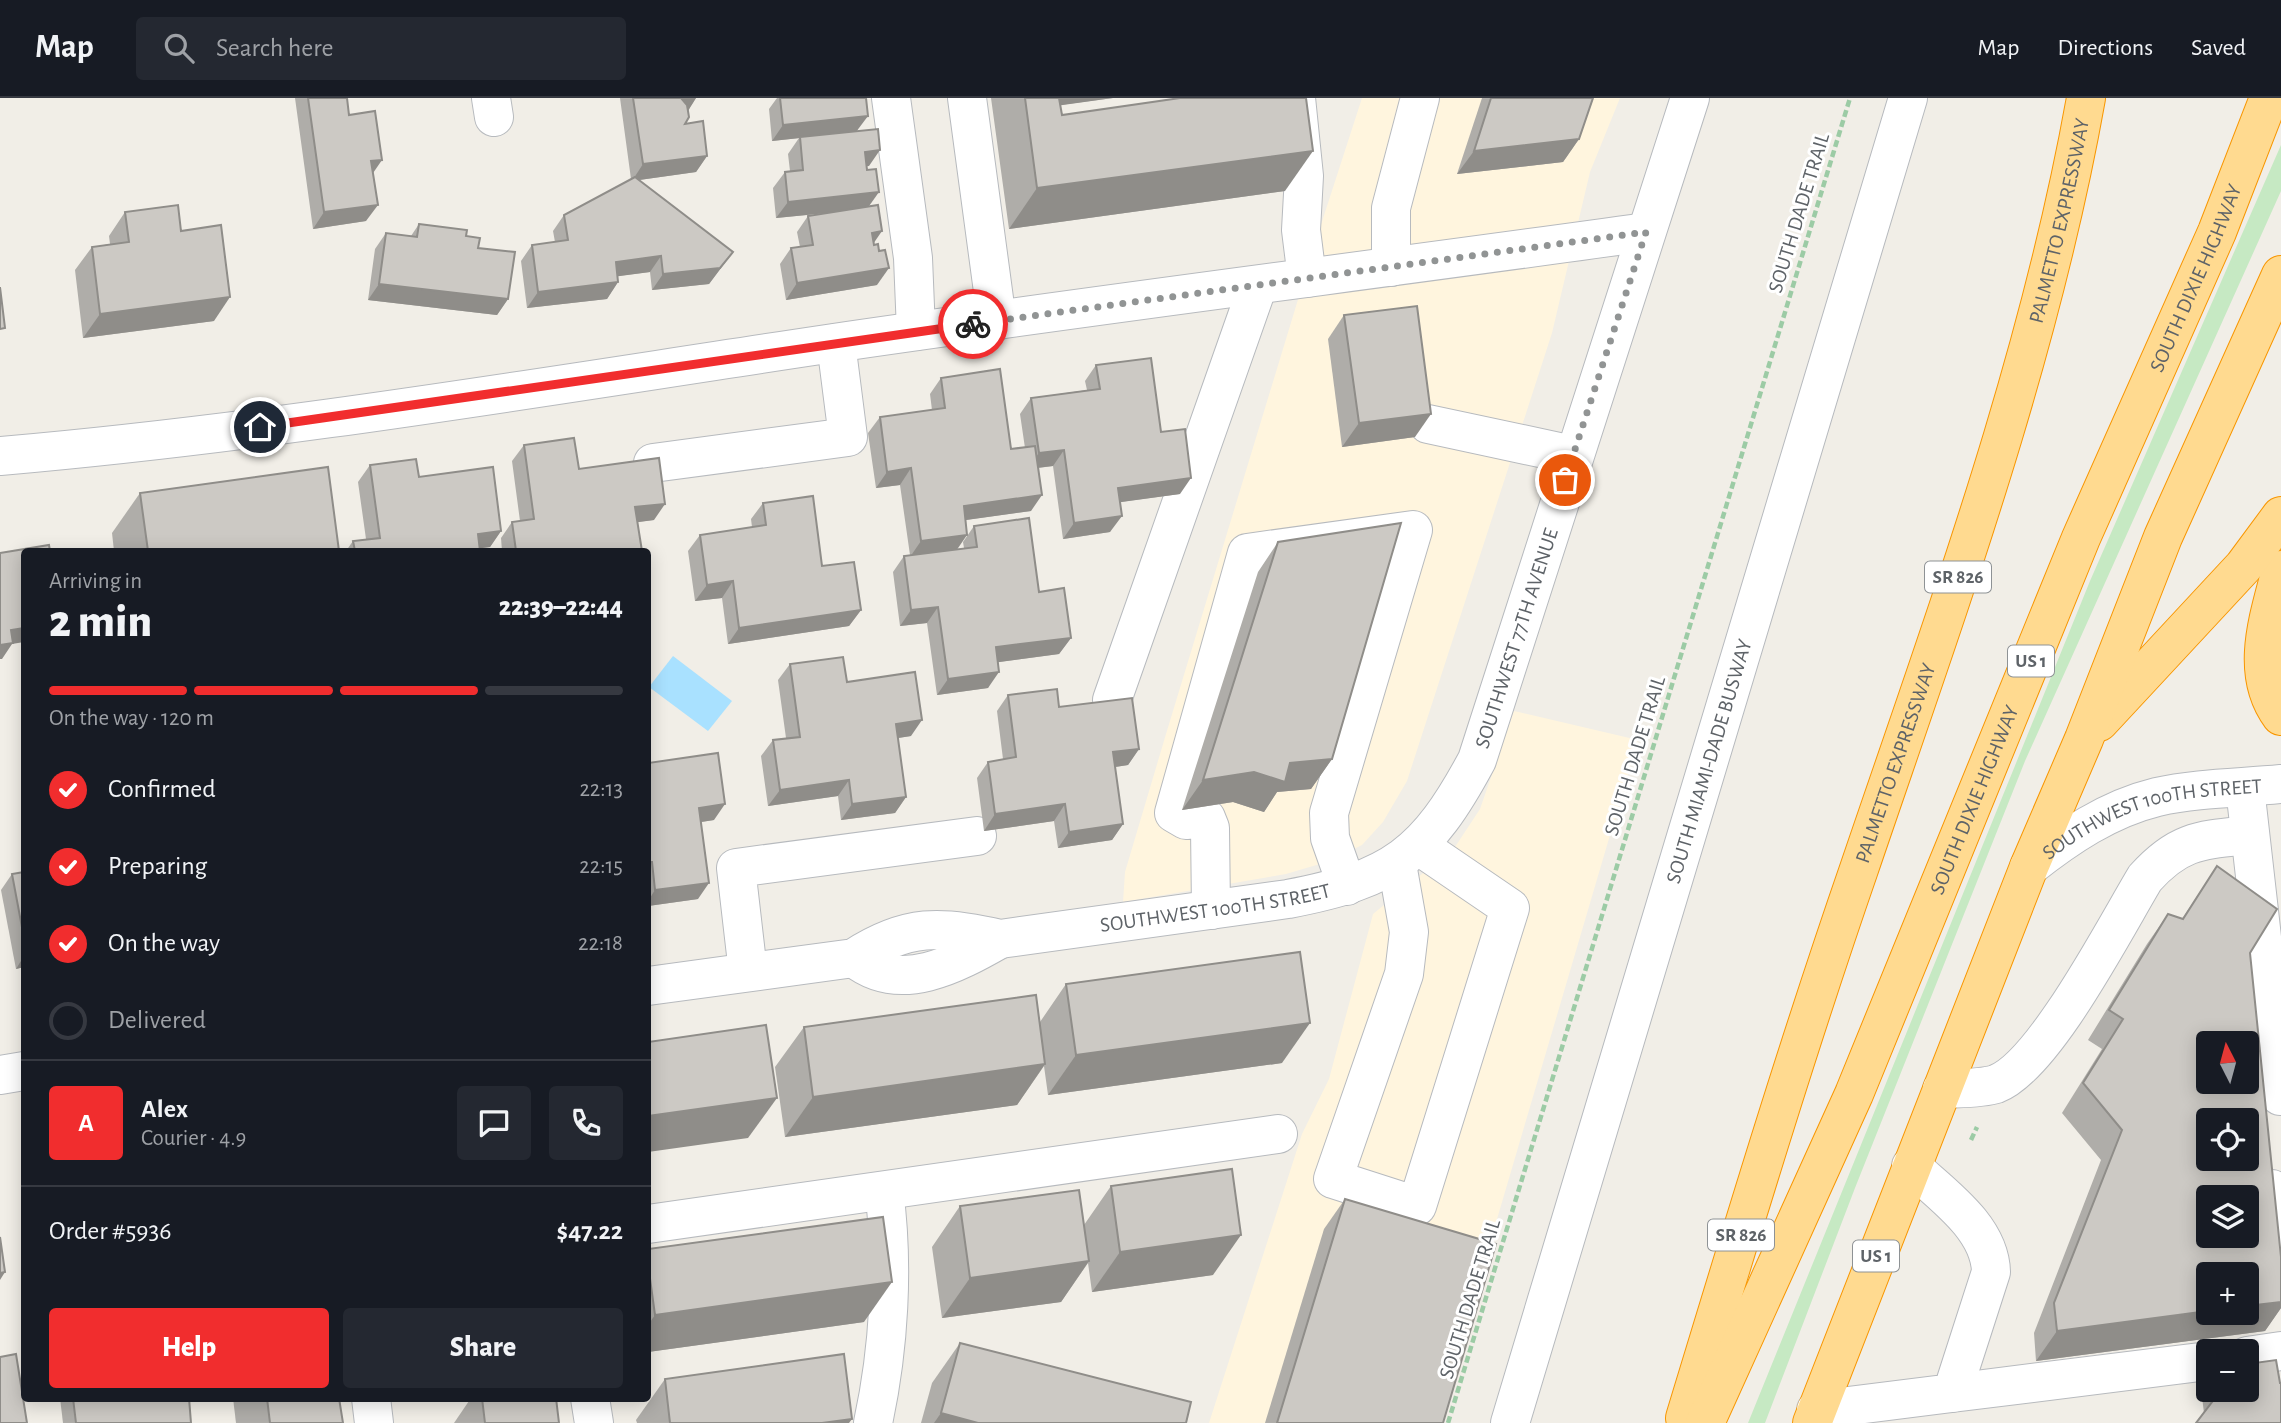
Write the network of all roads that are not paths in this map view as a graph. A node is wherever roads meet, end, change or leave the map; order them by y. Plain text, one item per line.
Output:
1 (891, 98) edge
2 (967, 98) edge
3 (1296, 98) edge
4 (1420, 98) edge
5 (1690, 98) edge
6 (1908, 98) edge
7 (2086, 98) edge
8 (2269, 98) edge
9 (1646, 232) junction
10 (1391, 267) junction
11 (2281, 275) edge
12 (1307, 278) junction
13 (1258, 285) junction
14 (997, 321) junction
15 (916, 331) junction
16 (836, 343) junction
17 (1428, 424) edge
18 (0, 456) edge
19 (1573, 456) junction
20 (653, 463) edge
21 (2281, 516) edge
22 (2281, 570) edge
23 (1112, 700) edge
24 (2281, 716) edge
25 (2084, 739) junction
26 (2263, 786) edge
27 (2249, 835) junction
28 (977, 836) dead end
29 (1408, 855) junction
30 (2029, 867) junction
31 (1347, 886) junction
32 (1211, 909) junction
33 (748, 972) junction
34 (651, 986) edge
35 (21, 1071) edge
36 (0, 1074) edge
37 (1942, 1089) junction
38 (2280, 1096) edge
39 (1278, 1135) dead end
40 (2268, 1153) edge
41 (1911, 1166) junction
42 (884, 1191) junction
43 (651, 1224) edge
44 (2281, 1252) edge
45 (2281, 1351) edge
46 (2259, 1354) edge
47 (2196, 1362) edge
48 (1952, 1393) junction
49 (371, 1402) edge
50 (591, 1402) edge
51 (1814, 1417) edge
52 (374, 1423) edge
53 (594, 1423) edge
54 (873, 1423) edge
55 (1510, 1423) edge
56 (1684, 1423) edge
57 (1705, 1423) edge

1 - 15 street
2 - 14 street
3 - 12 street
4 - 10 street
5 - 9 street, SOUTHWEST 77TH AVENUE
6 - 55 street, SOUTH MIAMI-DADE BUSWAY
7 - 56 highway, PALMETTO EXPRESSWAY / SR 826
8 - 57 highway, SOUTH DIXIE HIGHWAY / US 1
9 - 10 street
9 - 19 street, SOUTHWEST 77TH AVENUE
10 - 12 street
11 - 25 highway, US 1
12 - 13 street
13 - 14 street
13 - 23 street
14 - 15 street
15 - 16 street
16 - 18 street
16 - 20 street
17 - 19 street
19 - 29 street, SOUTHWEST 77TH AVENUE
21 - 25 highway
22 - 24 highway
25 - 30 highway, US 1
26 - 27 street
26 - 30 street, SOUTHWEST 100TH STREET
27 - 37 street
27 - 38 street
28 - 33 street
29 - 29 street
29 - 31 street, SOUTHWEST 100TH STREET
30 - 37 highway, US 1
31 - 32 street, SOUTHWEST 100TH STREET
31 - 32 street
32 - 33 street, SOUTHWEST 100TH STREET
33 - 34 street, SOUTHWEST 100TH STREET
35 - 36 street
37 - 41 highway, US 1
39 - 42 street
40 - 44 street
41 - 48 street
41 - 51 highway, US 1
42 - 43 street
42 - 54 street
45 - 46 street
47 - 48 street
48 - 51 street
49 - 52 street
50 - 53 street

